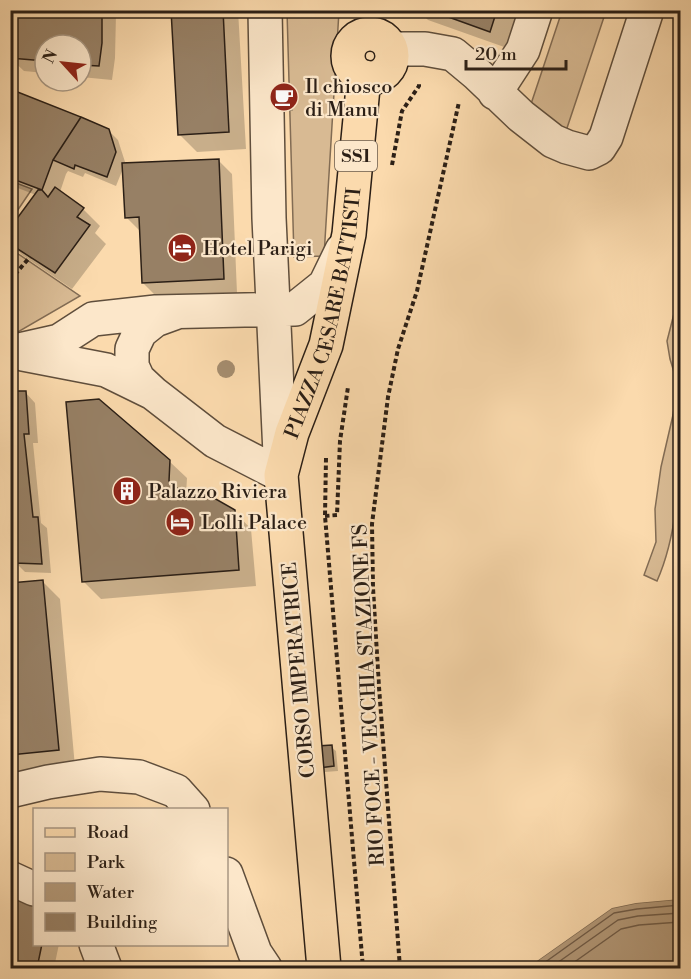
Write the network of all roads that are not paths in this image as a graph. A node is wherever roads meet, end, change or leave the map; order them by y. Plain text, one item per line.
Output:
1 (265, 10) edge
2 (536, 10) edge
3 (647, 10) edge
4 (374, 31) edge
5 (486, 84) junction
6 (349, 234) junction
7 (272, 310) junction
8 (177, 312) junction
9 (11, 352) edge
10 (153, 393) junction
11 (281, 475) junction
12 (10, 791) edge
13 (191, 808) edge
14 (10, 878) edge
15 (228, 879) edge
16 (33, 889) edge
17 (96, 946) edge
18 (105, 969) edge
19 (266, 969) edge
20 (324, 969) edge

1 - 7 street, CORSO IMPERATRICE
2 - 5 street
3 - 5 street
4 - 5 street
4 - 6 main road, PIAZZA CESARE BATTISTI / SS1
6 - 7 street
6 - 11 main road, PIAZZA CESARE BATTISTI
7 - 8 street
7 - 11 street, CORSO IMPERATRICE
8 - 9 street
8 - 10 street
9 - 10 street
10 - 11 street
11 - 20 main road, CORSO IMPERATRICE
12 - 13 street
14 - 16 street
15 - 19 street
17 - 18 street

